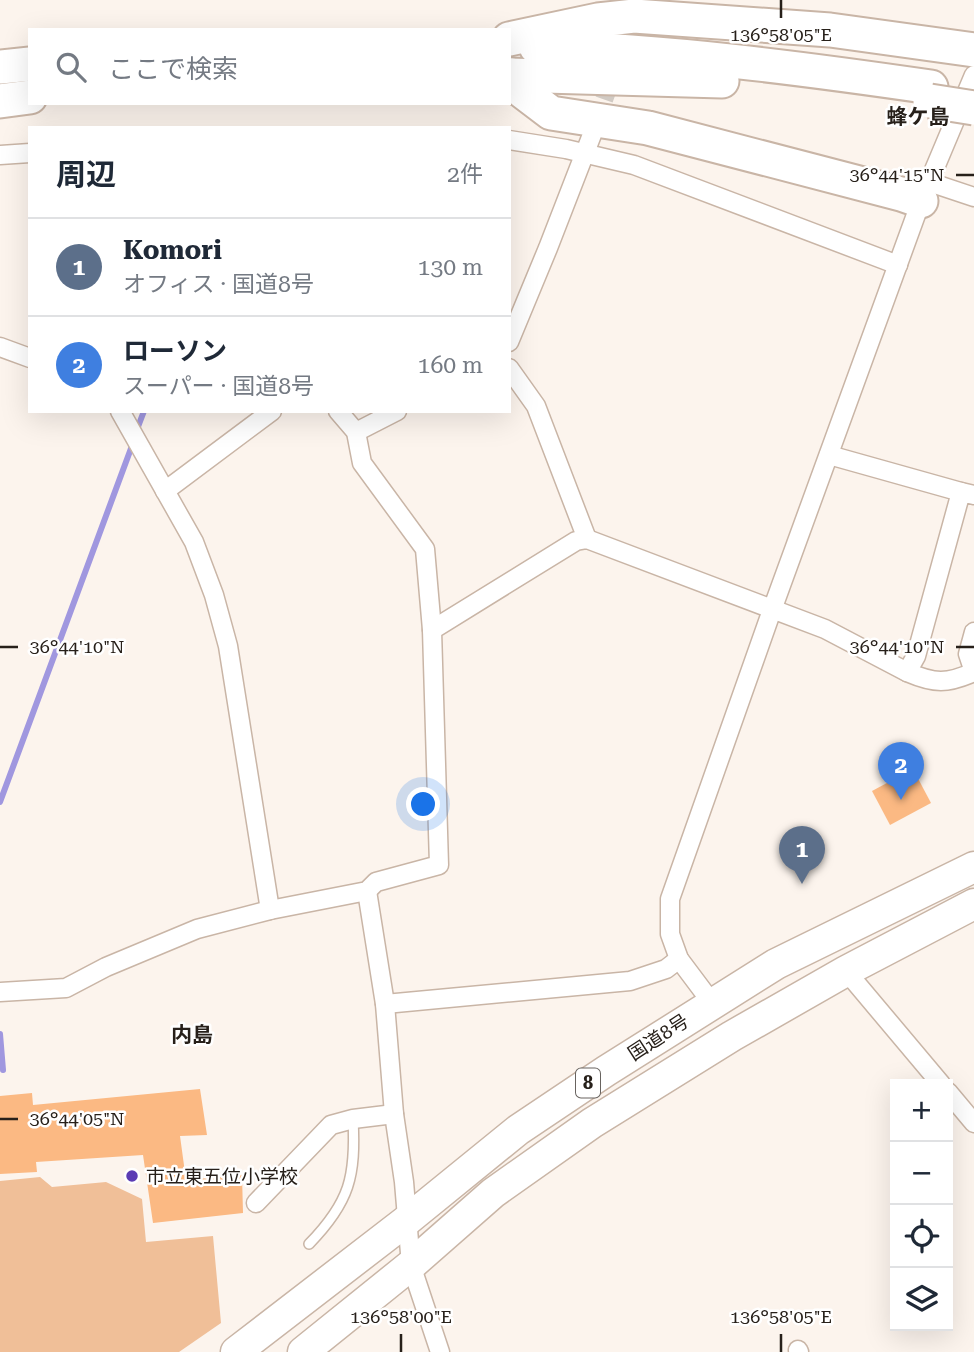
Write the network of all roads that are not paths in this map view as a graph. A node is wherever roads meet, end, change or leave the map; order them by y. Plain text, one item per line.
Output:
1 (511, 39) edge
2 (28, 45) edge
3 (0, 46) edge
4 (974, 50) edge
5 (28, 64) edge
6 (511, 65) edge
7 (0, 67) edge
8 (511, 67) edge
9 (974, 75) edge
10 (930, 94) junction
11 (974, 94) edge
12 (28, 96) edge
13 (0, 99) edge
14 (974, 108) edge
15 (593, 132) tunnel mouth
16 (511, 141) edge
17 (28, 153) edge
18 (585, 153) junction
19 (0, 155) edge
20 (925, 192) junction
21 (974, 197) edge
22 (898, 265) junction
23 (511, 337) edge
24 (0, 347) edge
25 (28, 357) edge
26 (511, 371) edge
27 (269, 413) edge
28 (340, 413) edge
29 (393, 413) edge
30 (122, 414) edge
31 (356, 432) junction
32 (829, 455) junction
33 (165, 491) junction
34 (967, 493) edge
35 (587, 539) junction
36 (772, 610) junction
37 (432, 630) junction
38 (974, 632) edge
39 (907, 672) junction
40 (974, 672) edge
41 (974, 867) edge
42 (367, 891) junction
43 (974, 904) edge
44 (270, 910) junction
45 (679, 960) junction
46 (846, 971) junction
47 (0, 992) edge
48 (712, 1003) junction
49 (385, 1004) junction
50 (937, 1079) edge
51 (953, 1098) edge
52 (394, 1115) junction
53 (353, 1119) junction
54 (974, 1123) edge
55 (256, 1203) dead end
56 (407, 1221) junction
57 (309, 1244) dead end
58 (411, 1265) junction
59 (236, 1352) edge
60 (303, 1352) edge
61 (440, 1352) edge

1 - 4 highway
2 - 3 highway
5 - 7 highway
6 - 10 highway
8 - 20 highway
9 - 20 street
10 - 11 highway
10 - 14 highway, bridge
12 - 13 highway
15 - 18 street
16 - 18 street
17 - 19 street
18 - 22 street
18 - 23 street
20 - 21 street
20 - 22 street
22 - 32 street
24 - 25 street
26 - 35 street
27 - 33 street
28 - 31 street
29 - 31 street
30 - 33 street
31 - 37 street
32 - 34 street
32 - 36 street
33 - 44 street
34 - 39 street
35 - 36 street
35 - 37 street
36 - 39 street
36 - 45 street
37 - 42 street
38 - 40 street
39 - 40 street
41 - 48 highway, 国道8号 / 8
42 - 44 street
42 - 49 street
43 - 46 highway, 国道8号 / 8
44 - 47 street
45 - 48 street
45 - 49 street
46 - 50 street
46 - 58 highway, 国道8号 / 8
48 - 56 highway, 国道8号 / 8
49 - 52 street
51 - 54 street
52 - 53 street
52 - 56 street
53 - 55 street
53 - 57 lane
56 - 58 street
56 - 59 highway, 国道8号 / 8
58 - 60 highway, 国道8号 / 8
58 - 61 street

